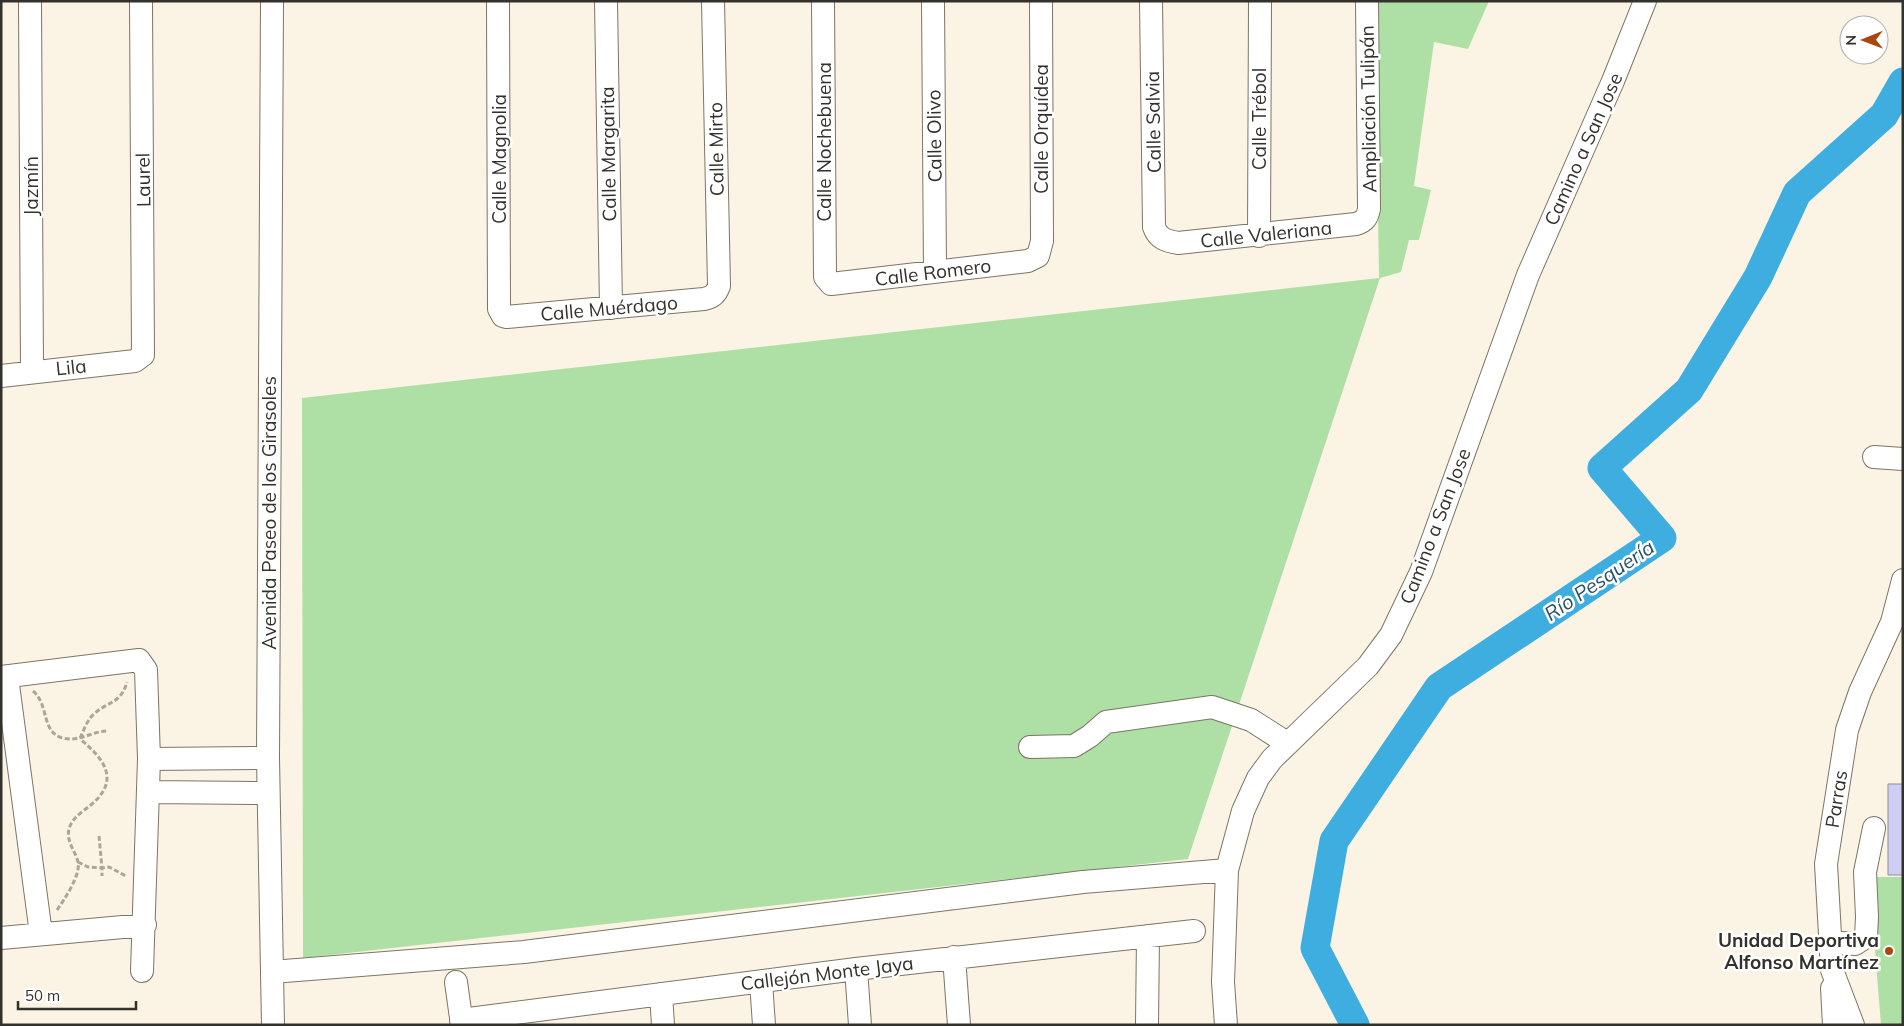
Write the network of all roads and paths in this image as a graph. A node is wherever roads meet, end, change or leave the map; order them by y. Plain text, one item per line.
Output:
1 (30, 1) edge
2 (141, 1) edge
3 (272, 1) edge
4 (498, 1) edge
5 (606, 1) edge
6 (713, 1) edge
7 (822, 1) edge
8 (933, 1) edge
9 (1041, 1) edge
10 (1151, 1) edge
11 (1260, 1) edge
12 (1367, 1) edge
13 (1645, 1) edge
14 (1368, 217) joint
15 (1259, 236) junction
16 (1163, 239) joint
17 (1038, 256) joint
18 (935, 271) junction
19 (827, 282) joint
20 (714, 296) joint
21 (611, 308) junction
22 (503, 316) joint
23 (141, 358) joint
24 (32, 371) junction
25 (1, 376) edge
26 (1874, 457) dead end
27 (1903, 459) edge
28 (1903, 580) edge
29 (1897, 622) edge
30 (130, 674) dead end
31 (11, 676) edge
32 (108, 732) dead end
33 (80, 739) junction
34 (1287, 743) junction
35 (1030, 747) dead end
36 (268, 758) junction
37 (149, 759) junction
38 (148, 792) junction
39 (268, 793) junction
40 (1874, 828) dead end
41 (99, 836) dead end
42 (78, 862) junction
43 (102, 868) junction
44 (1227, 870) junction
45 (102, 876) dead end
46 (131, 879) dead end
47 (145, 925) junction
48 (40, 927) junction
49 (1194, 931) dead end
50 (1148, 936) junction
51 (1, 938) edge
52 (1829, 942) junction
53 (954, 957) junction
54 (856, 969) junction
55 (1832, 970) junction
56 (142, 971) dead end
57 (272, 972) junction
58 (456, 982) dead end
59 (761, 982) junction
60 (661, 994) junction
61 (562, 1015) edge
62 (461, 1022) edge
63 (273, 1025) edge
64 (663, 1025) edge
65 (764, 1025) edge
66 (860, 1025) edge
67 (958, 1025) edge
68 (1147, 1025) edge
69 (1226, 1025) edge
70 (1834, 1025) edge
71 (1853, 1025) edge

1 - 24 street, Jazmín
2 - 23 street, Laurel
3 - 36 street, Avenida Paseo de los Girasoles
4 - 22 street, Calle Magnolia
5 - 21 street, Calle Margarita
6 - 20 street, Calle Mirto
7 - 19 street, Calle Nochebuena
8 - 18 street, Calle Olivo
9 - 17 street, Calle Orquídea
10 - 16 street, Calle Salvia
11 - 15 street, Calle Trébol
12 - 14 street, Ampliación Tulipán
13 - 34 street, Camino a San Jose
14 - 15 street, Calle Valeriana
15 - 16 street, Calle Valeriana
17 - 18 street, Calle Romero
18 - 19 street, Calle Romero
20 - 21 street, Calle Muérdago
21 - 22 street, Calle Muérdago
23 - 24 street, Lila
24 - 25 street, Lila
26 - 27 street
28 - 29 street, Parras
29 - 52 street, Parras
30 - 33 path
31 - 33 path
31 - 37 street
31 - 48 street
32 - 33 path
33 - 42 path
34 - 35 street
34 - 44 street, Camino a San Jose
36 - 37 street
36 - 39 street, Avenida Paseo de los Girasoles
37 - 38 street
38 - 39 street
38 - 47 street
39 - 57 street, Avenida Paseo de los Girasoles
40 - 52 street
41 - 43 path
42 - 43 path
42 - 48 path
43 - 45 path
43 - 46 path
44 - 57 street
44 - 69 street, Camino a San Jose
47 - 48 street
47 - 56 street
48 - 51 street
49 - 50 street, Callejón Monte Jaya
50 - 53 street, Callejón Monte Jaya
50 - 68 street
52 - 55 street, Parras
53 - 54 street, Callejón Monte Jaya
53 - 67 street
54 - 59 street, Callejón Monte Jaya
54 - 66 street
55 - 70 street
55 - 71 street, Parras
57 - 63 street, Avenida Paseo de los Girasoles
58 - 62 street
59 - 60 street, Callejón Monte Jaya
59 - 65 street
60 - 61 street, Callejón Monte Jaya
60 - 64 street
61 - 62 street, Callejón Monte Jaya

